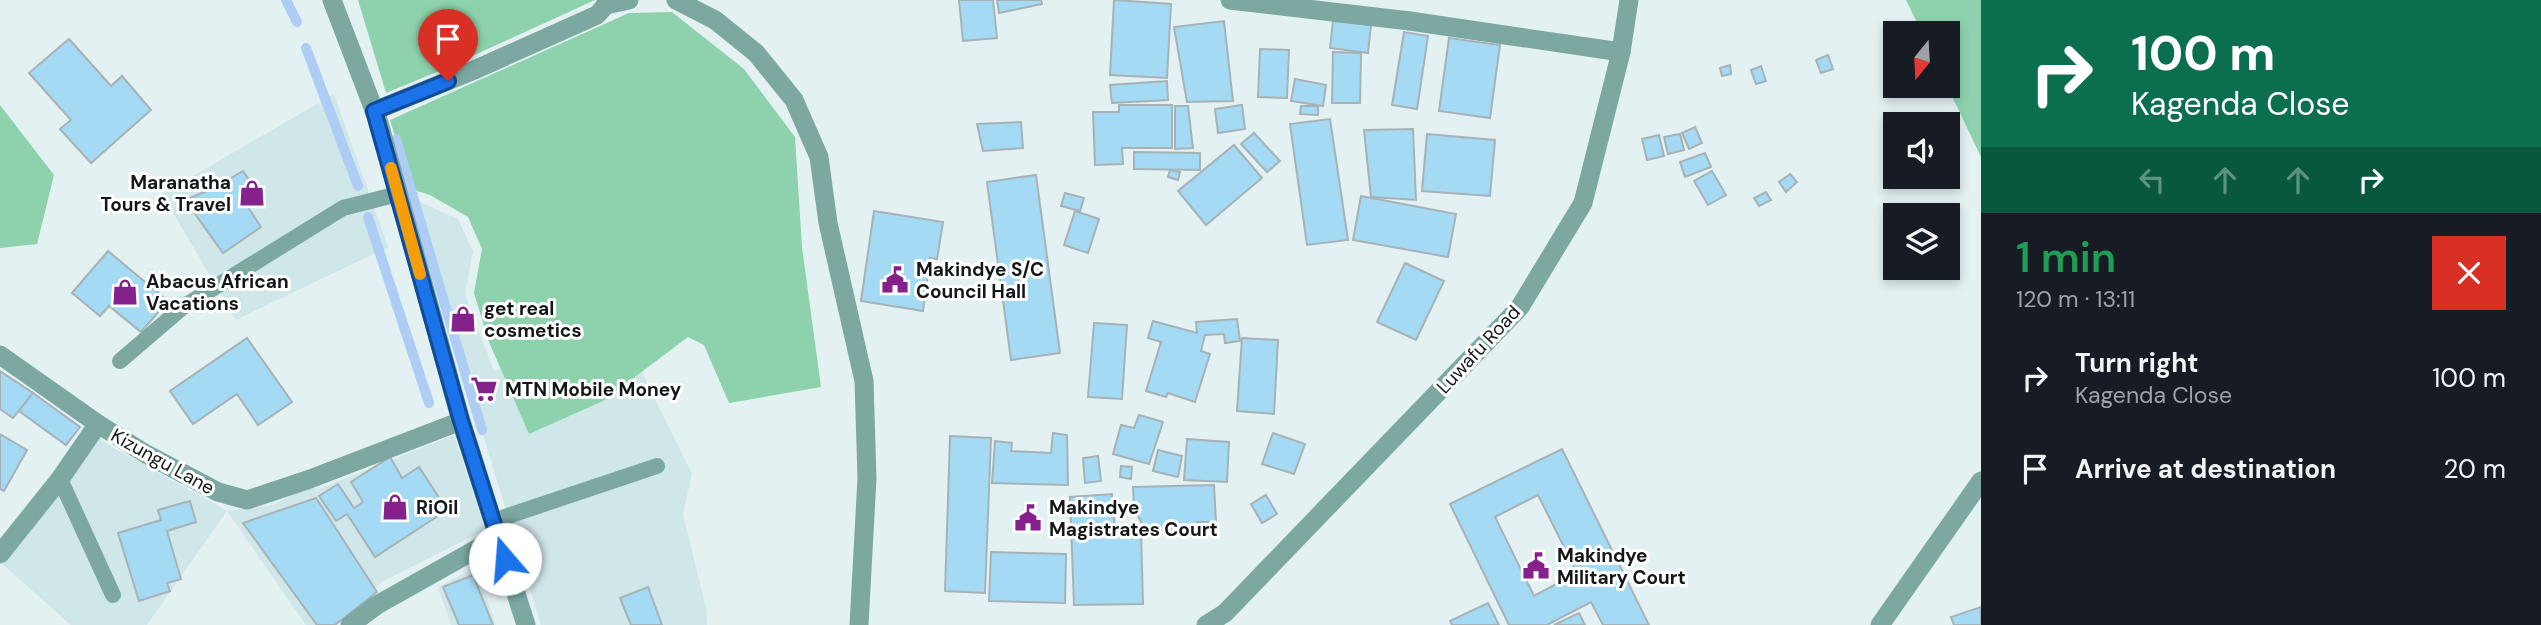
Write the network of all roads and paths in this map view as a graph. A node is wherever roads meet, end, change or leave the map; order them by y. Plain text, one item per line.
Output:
1 (332, 0) edge
2 (629, 0) edge
3 (676, 0) edge
4 (1230, 0) edge
5 (1629, 0) edge
6 (606, 3) edge
7 (1621, 52) junction
8 (374, 111) junction
9 (398, 194) junction
10 (0, 355) edge
11 (120, 362) dead end
12 (461, 421) junction
13 (98, 424) junction
14 (657, 466) dead end
15 (60, 479) junction
16 (1981, 481) edge
17 (496, 529) junction
18 (0, 554) edge
19 (113, 595) dead end
20 (350, 625) edge
21 (526, 625) edge
22 (859, 625) edge
23 (1206, 625) edge
24 (1880, 625) edge

1 - 8 street
2 - 6 street
3 - 22 street
4 - 7 street
5 - 7 street, Luwafu Road
6 - 8 street
7 - 23 street, Luwafu Road
8 - 9 street
9 - 11 lane
9 - 12 street
10 - 13 street, Kizungu Lane
12 - 13 street, Kizungu Lane
12 - 17 street
13 - 15 street
14 - 17 lane
15 - 18 street
15 - 19 lane
16 - 24 street
17 - 20 street
17 - 21 street

